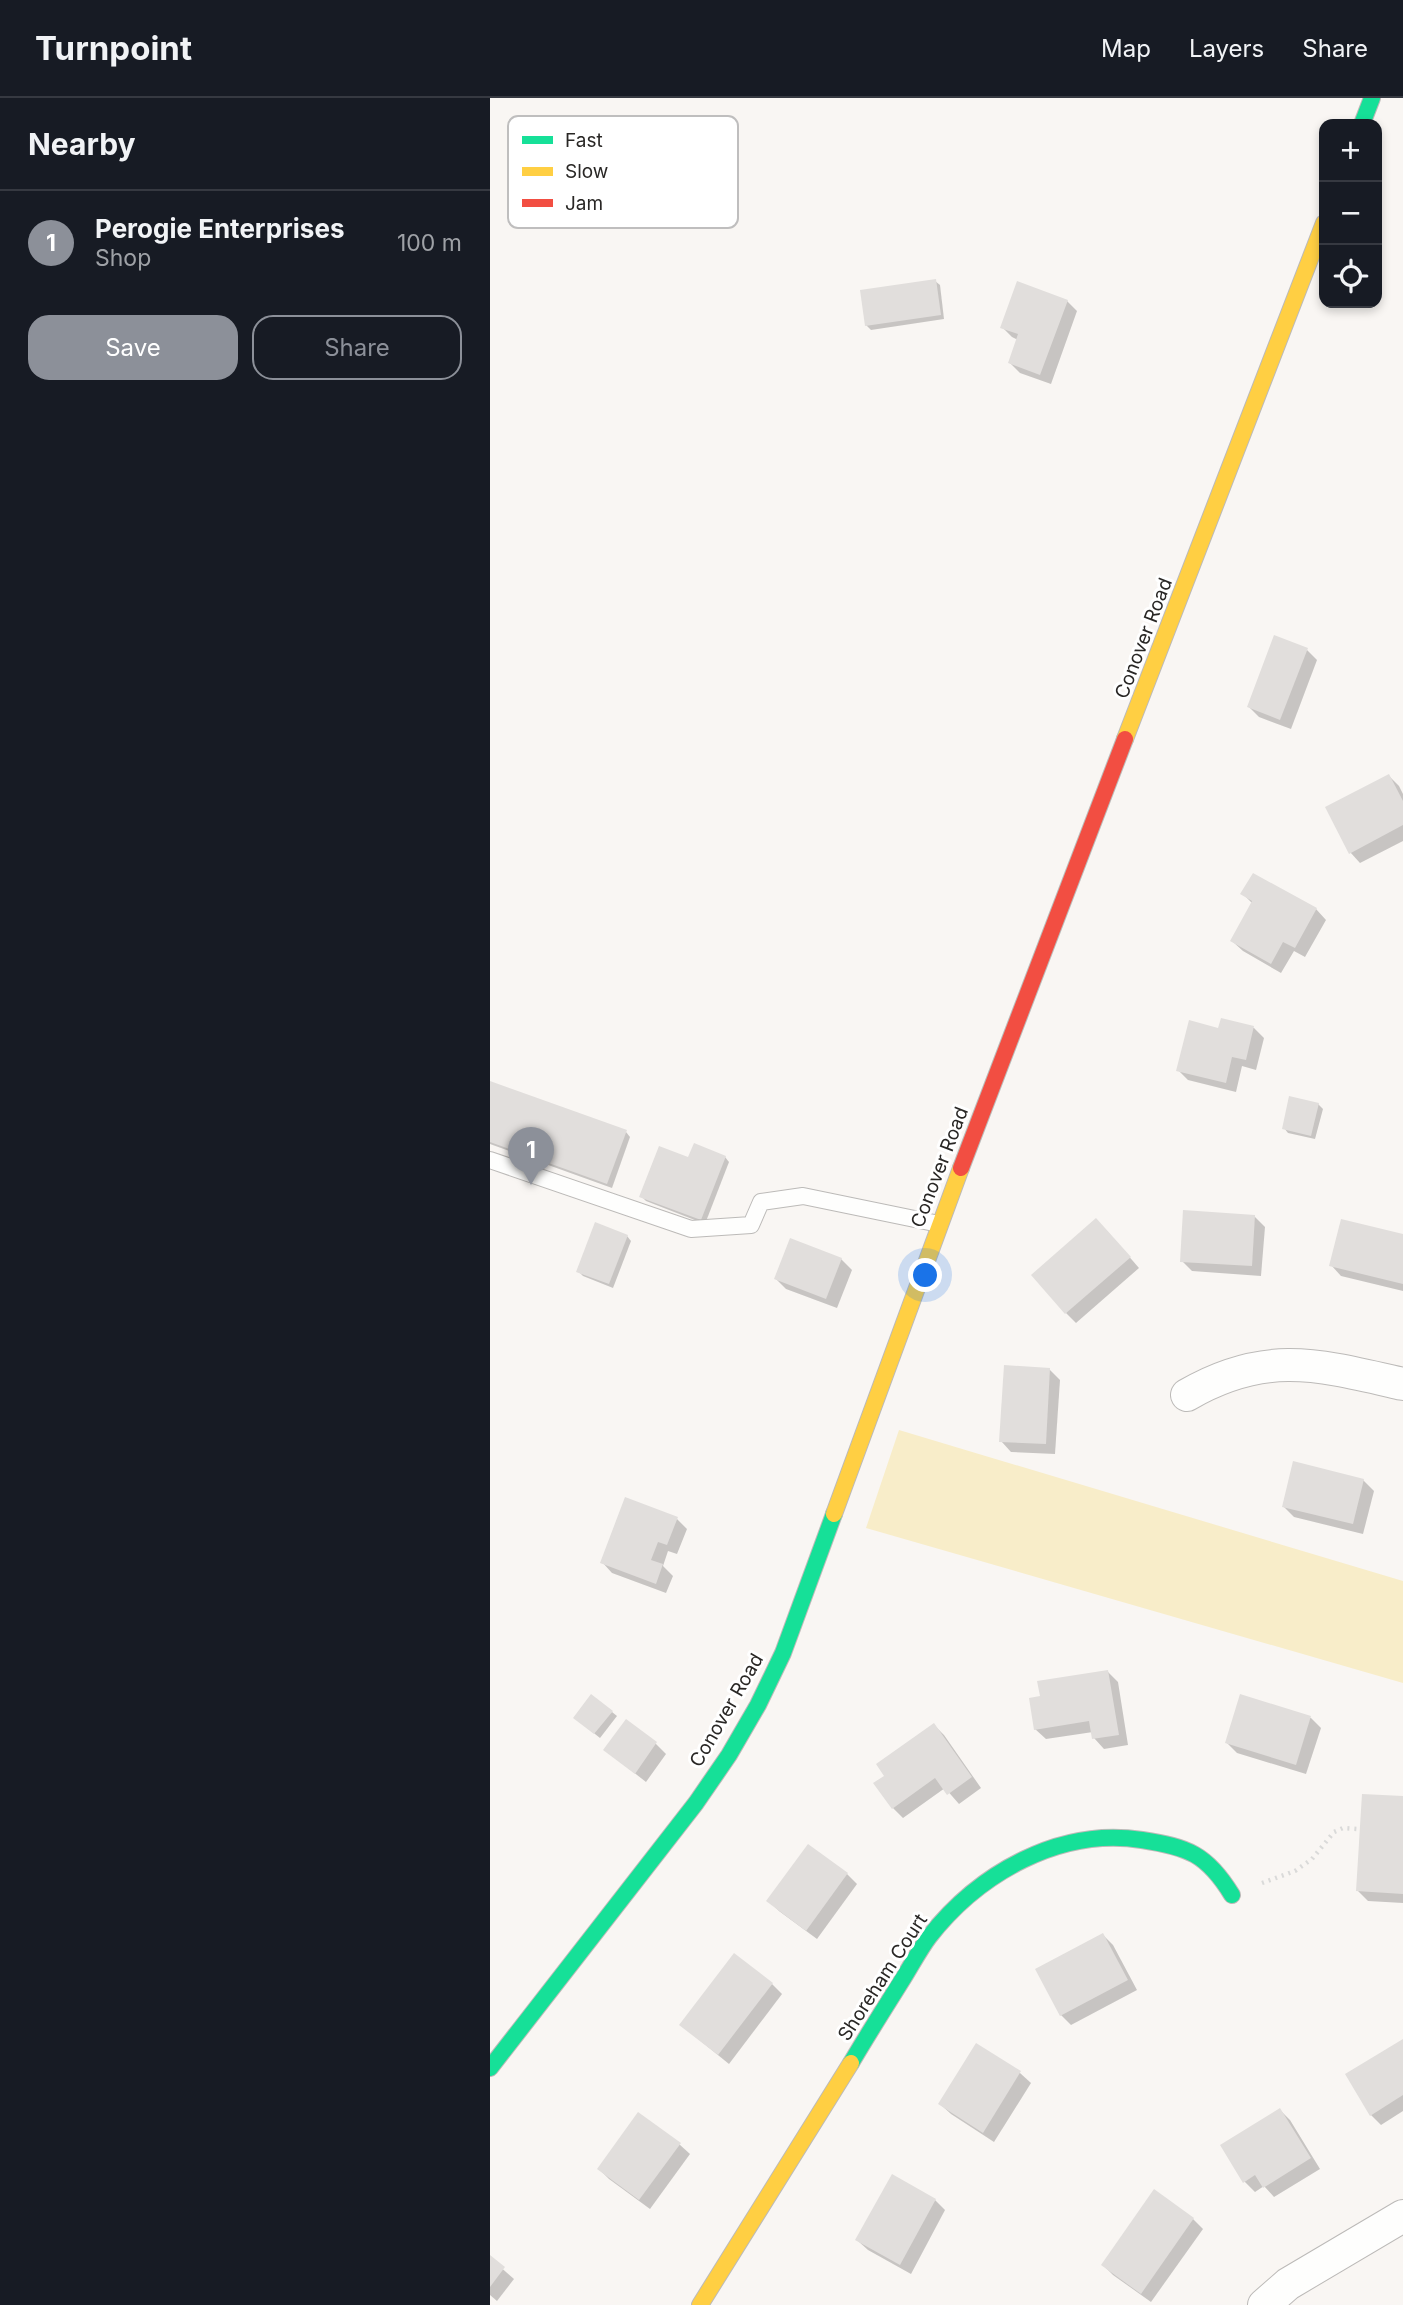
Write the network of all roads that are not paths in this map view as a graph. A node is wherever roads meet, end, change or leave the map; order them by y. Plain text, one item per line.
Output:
1 (1372, 98) edge
2 (1364, 119) edge
3 (1319, 236) edge
4 (490, 1160) edge
5 (939, 1224) junction
6 (1403, 1384) edge
7 (1187, 1395) dead end
8 (1232, 1895) road end
9 (490, 2068) edge
10 (1403, 2216) edge
11 (700, 2305) edge
12 (1264, 2305) edge

1 - 2 street
3 - 5 street, Conover Road
4 - 5 lane
5 - 9 street, Conover Road
6 - 7 street
8 - 11 street, Shoreham Court
10 - 12 street

